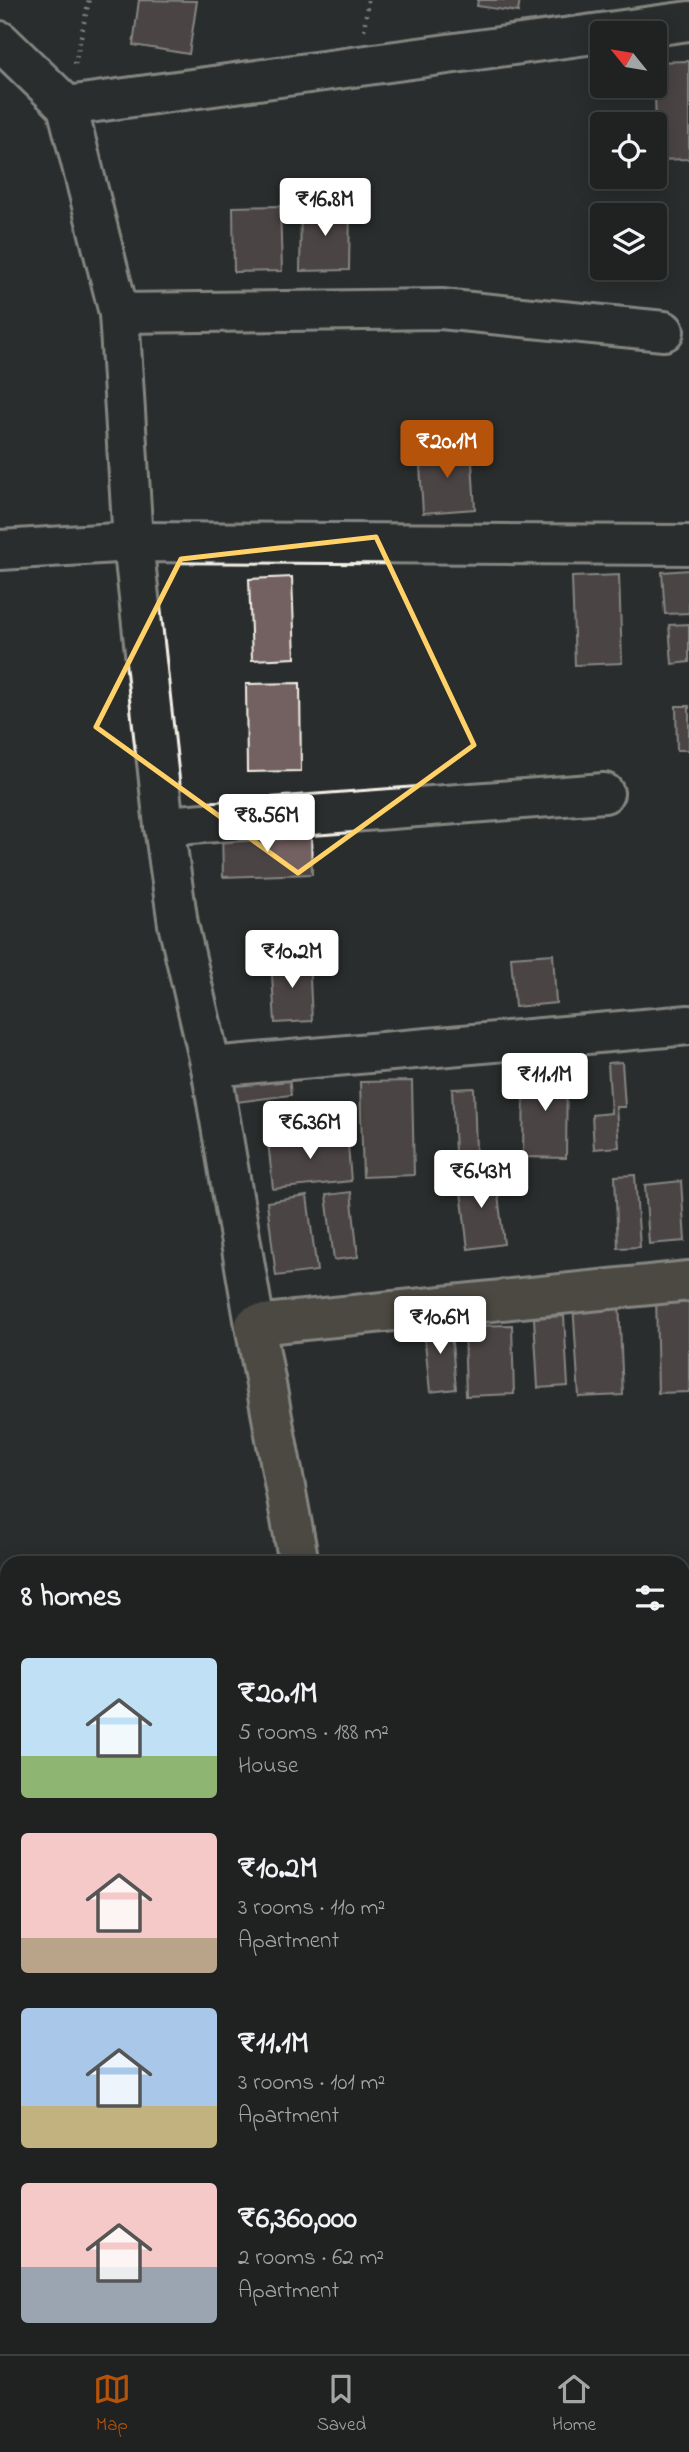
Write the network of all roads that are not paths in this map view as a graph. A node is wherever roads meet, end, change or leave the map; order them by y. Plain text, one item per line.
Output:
1 (689, 20) edge
2 (0, 41) edge
3 (67, 106) junction
4 (119, 313) junction
5 (664, 331) dead end
6 (133, 542) junction
7 (689, 545) edge
8 (0, 550) edge
9 (604, 793) dead end
10 (164, 825) junction
11 (689, 1025) edge
12 (211, 1067) junction
13 (689, 1281) edge
14 (255, 1325) junction
15 (298, 1556) edge

1 - 3 street
2 - 3 street
3 - 4 street
4 - 5 street
4 - 6 street
6 - 7 street
6 - 8 street
6 - 10 street
9 - 10 street
10 - 12 street
11 - 12 street
12 - 14 street
13 - 14 main road
14 - 15 main road

